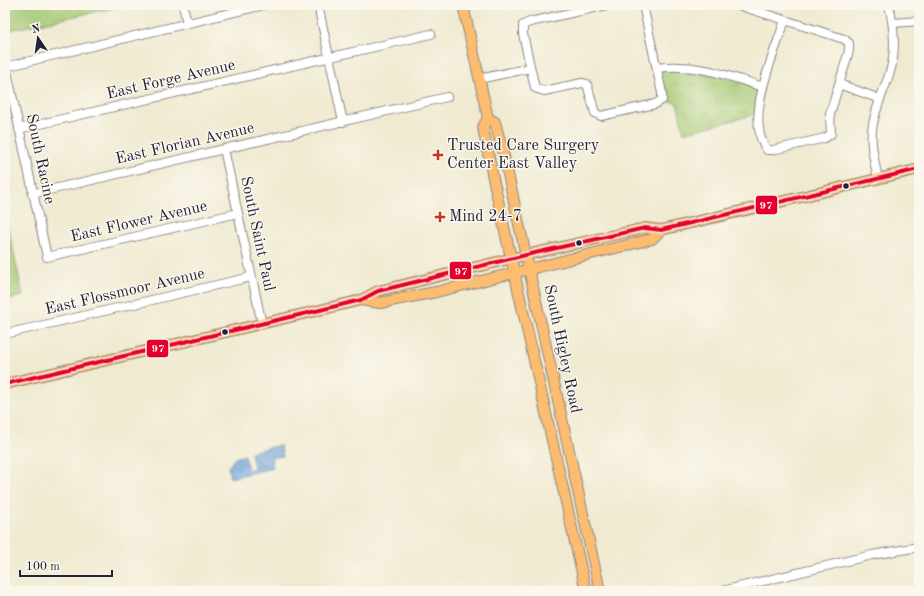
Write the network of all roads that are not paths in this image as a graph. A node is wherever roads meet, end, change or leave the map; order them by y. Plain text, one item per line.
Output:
1 (183, 5) edge
2 (264, 5) edge
3 (318, 5) edge
4 (463, 5) edge
5 (607, 5) edge
6 (643, 5) edge
7 (738, 5) edge
8 (889, 5) edge
9 (785, 20) junction
10 (919, 21) edge
11 (187, 23) junction
12 (893, 23) junction
13 (431, 34) dead end
14 (330, 59) junction
15 (5, 67) edge
16 (530, 68) junction
17 (657, 68) junction
18 (479, 79) junction
19 (839, 84) junction
20 (763, 87) junction
21 (448, 97) dead end
22 (880, 99) junction
23 (488, 118) junction
24 (343, 122) junction
25 (19, 130) junction
26 (224, 150) junction
27 (919, 169) edge
28 (878, 179) junction
29 (32, 194) junction
30 (238, 213) junction
31 (661, 230) junction
32 (526, 254) junction
33 (47, 257) joint
34 (511, 258) junction
35 (530, 270) junction
36 (514, 273) junction
37 (251, 276) junction
38 (361, 300) junction
39 (262, 324) junction
40 (5, 334) edge
41 (537, 372) junction
42 (5, 384) edge
43 (564, 427) junction
44 (551, 436) junction
45 (576, 484) junction
46 (919, 547) edge
47 (749, 589) edge
48 (586, 591) edge
49 (600, 591) edge
50 (722, 591) edge

1 - 11 street
2 - 11 street
3 - 14 street
4 - 18 main road, South Higley Road
5 - 16 street
6 - 17 street
7 - 9 street
8 - 12 street
9 - 19 street
9 - 20 street
10 - 12 street
11 - 15 street
12 - 22 street
13 - 14 street, East Forge Avenue
14 - 24 street
14 - 25 street, East Forge Avenue
15 - 25 street, South Racine
16 - 17 street
16 - 18 street
17 - 20 street
18 - 23 main road, South Higley Road
19 - 20 street
19 - 22 street
21 - 24 street, East Florian Avenue
22 - 28 street
23 - 32 main road, South Higley Road
23 - 34 main road, South Higley Road
24 - 26 street, East Florian Avenue
25 - 29 street, South Racine
26 - 29 street, East Florian Avenue
26 - 30 street, South Saint Paul
27 - 28 main road
28 - 31 main road
29 - 33 street, South Racine
30 - 33 street, East Flower Avenue
30 - 37 street, South Saint Paul
31 - 32 main road
31 - 35 main road
32 - 34 main road
32 - 35 main road, South Higley Road
34 - 36 main road, South Higley Road
34 - 38 main road
35 - 36 main road
35 - 43 main road, South Higley Road
36 - 38 main road
36 - 41 main road, South Higley Road
37 - 39 street, South Saint Paul
37 - 40 street, East Flossmoor Avenue
38 - 39 main road
39 - 42 main road
41 - 43 main road
41 - 44 main road, South Higley Road
43 - 45 main road, South Higley Road
44 - 45 main road
44 - 48 main road, South Higley Road
45 - 49 main road, South Higley Road
46 - 47 street
47 - 50 street

